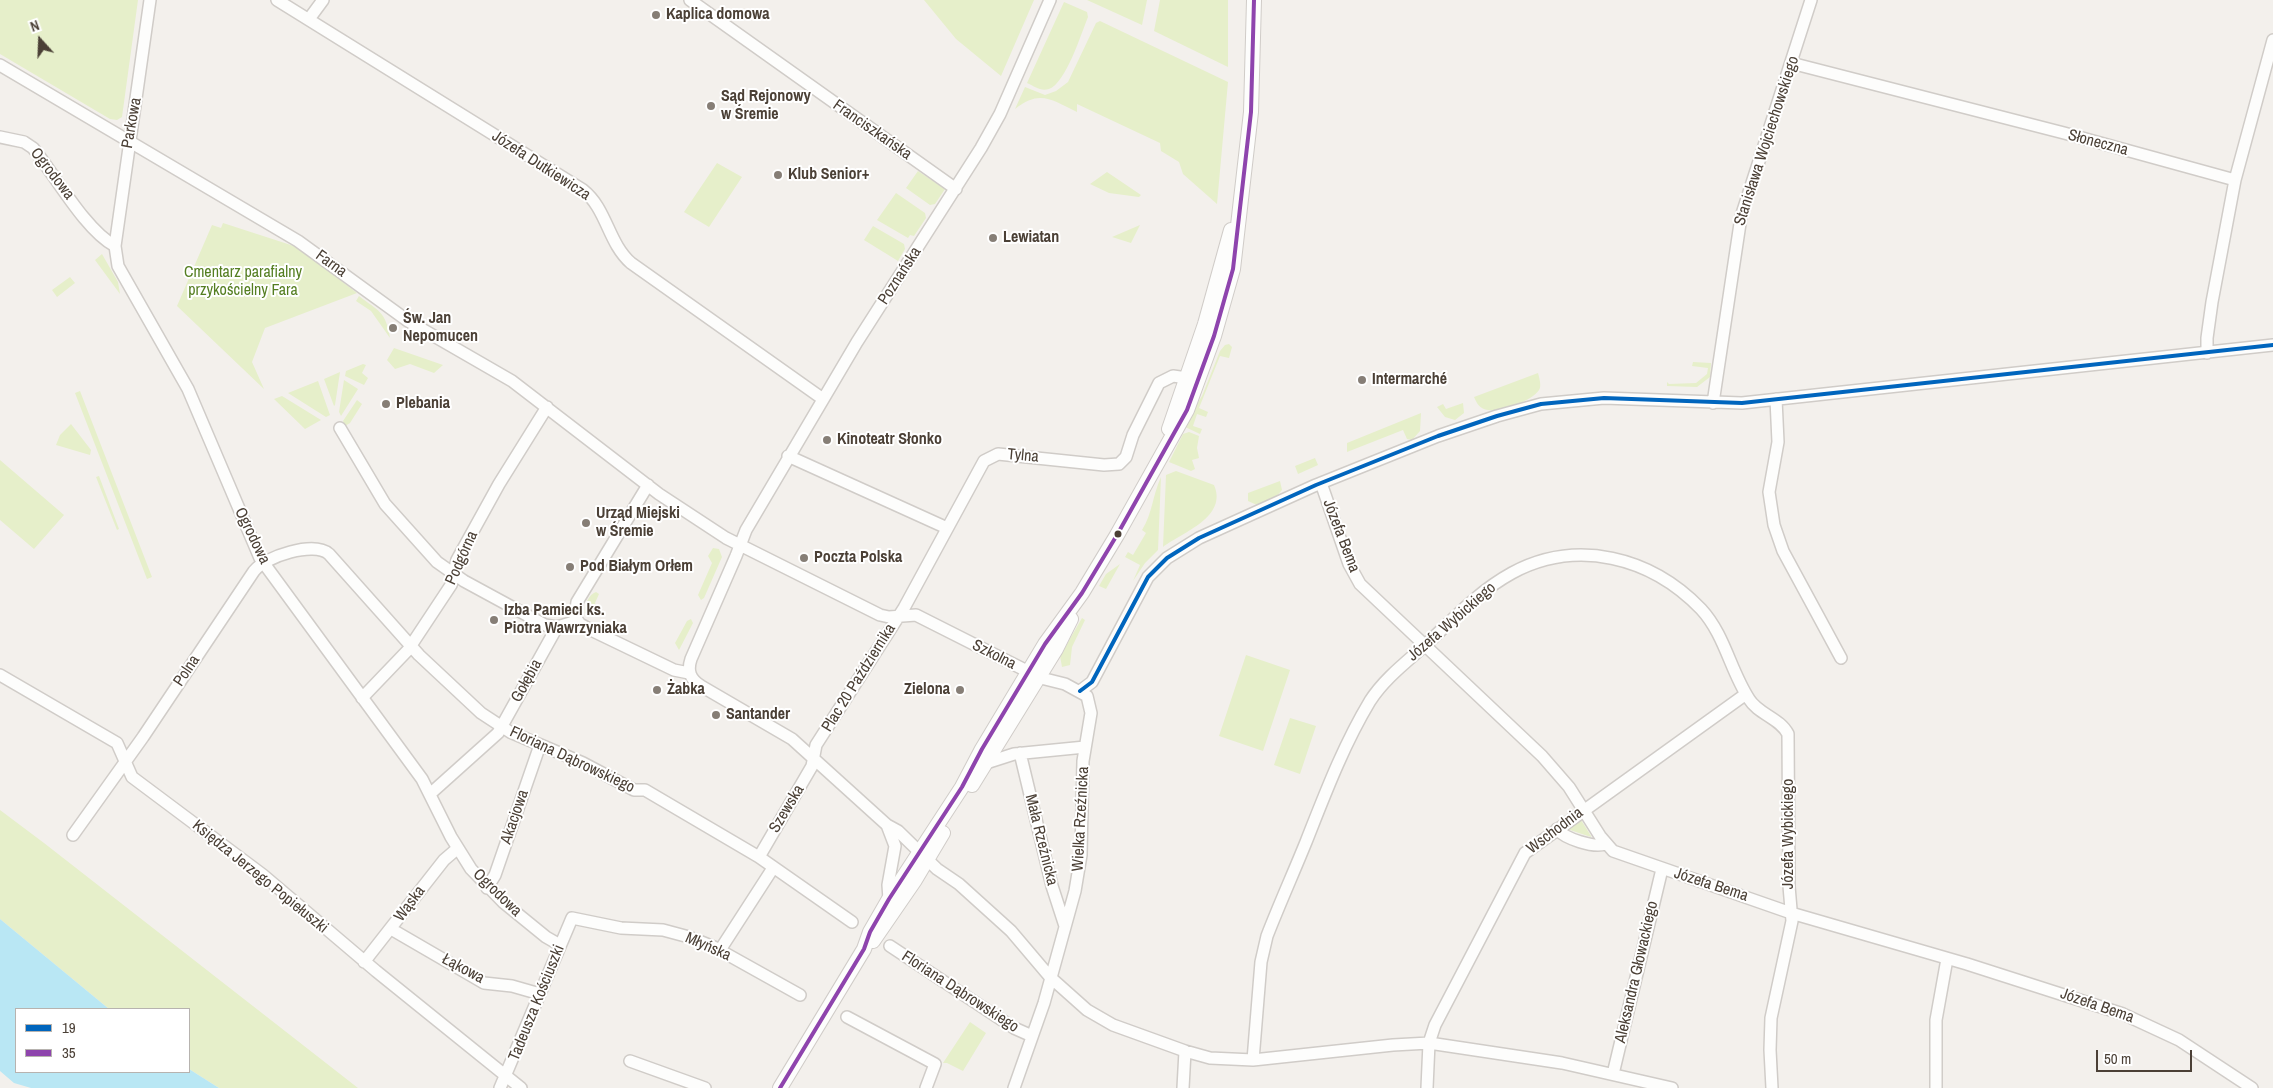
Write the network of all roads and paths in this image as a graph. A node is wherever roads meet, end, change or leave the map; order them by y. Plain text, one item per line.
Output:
1 (150, 0) edge
2 (277, 0) edge
3 (323, 0) edge
4 (690, 0) edge
5 (1050, 0) edge
6 (1254, 0) edge
7 (1811, 0) edge
8 (309, 20) junction
9 (2273, 40) edge
10 (1791, 63) junction
11 (0, 65) edge
12 (0, 137) edge
13 (129, 142) junction
14 (1245, 173) junction
15 (2234, 180) junction
16 (956, 189) junction
17 (115, 246) junction
18 (2273, 345) edge
19 (2207, 353) junction
20 (1188, 378) junction
21 (823, 399) junction
22 (1776, 399) junction
23 (1713, 403) junction
24 (547, 407) junction
25 (340, 428) dead end
26 (788, 456) junction
27 (1154, 468) junction
28 (1321, 483) junction
29 (648, 485) junction
30 (947, 528) junction
31 (740, 546) junction
32 (326, 552) joint
33 (263, 563) junction
34 (453, 574) junction
35 (898, 616) junction
36 (577, 620) junction
37 (557, 627) junction
38 (1424, 645) junction
39 (411, 646) junction
40 (1841, 658) dead end
41 (689, 673) junction
42 (1034, 674) junction
43 (0, 675) edge
44 (1080, 690) junction
45 (1746, 694) junction
46 (362, 698) junction
47 (502, 727) junction
48 (540, 745) junction
49 (1085, 747) junction
50 (1020, 753) junction
51 (815, 759) junction
52 (125, 762) junction
53 (986, 763) junction
54 (430, 794) junction
55 (1584, 810) junction
56 (887, 825) junction
57 (1556, 830) junction
58 (73, 836) dead end
59 (1606, 844) junction
60 (458, 848) junction
61 (923, 854) junction
62 (759, 858) junction
63 (773, 868) junction
64 (1662, 869) junction
65 (487, 888) junction
66 (889, 899) junction
67 (1791, 913) junction
68 (572, 918) joint
69 (852, 922) dead end
70 (1064, 926) junction
71 (391, 929) junction
72 (560, 945) junction
73 (890, 946) dead end
74 (864, 949) junction
75 (720, 950) junction
76 (1947, 958) junction
77 (364, 962) junction
78 (1050, 977) junction
79 (540, 994) junction
80 (800, 995) dead end
81 (847, 1017) dead end
82 (1032, 1036) junction
83 (1429, 1043) junction
84 (1185, 1051) junction
85 (1254, 1060) junction
86 (630, 1061) dead end
87 (1613, 1074) junction
88 (505, 1077) junction
89 (783, 1082) edge
90 (500, 1088) edge
91 (521, 1088) edge
92 (705, 1088) edge
93 (926, 1088) edge
94 (1014, 1088) edge
95 (1183, 1088) edge
96 (1427, 1088) edge
97 (1672, 1088) edge
98 (1772, 1088) edge
99 (1936, 1088) edge
100 (2252, 1088) edge

1 - 13 street, Parkowa
2 - 8 street, Józefa Dutkiewicza
3 - 8 street
4 - 16 street, Franciszkańska
5 - 16 street, Poznańska
6 - 14 street
7 - 10 street, Stanisława Wojciechowskiego
8 - 21 street, Józefa Dutkiewicza
9 - 15 street
10 - 15 street, Słoneczna
10 - 23 street, Stanisława Wojciechowskiego
11 - 13 street, Farna
12 - 17 street, Ogrodowa
13 - 17 street, Parkowa
13 - 24 street, Farna
14 - 20 street
14 - 27 street
15 - 19 street
16 - 21 street, Poznańska
17 - 33 street, Ogrodowa
18 - 19 street
19 - 22 street
20 - 27 street
20 - 30 street, Tylna
21 - 26 street, Poznańska
22 - 23 street
22 - 40 street
23 - 28 street
24 - 29 street, Farna
24 - 34 street, Podgórna
25 - 34 street
26 - 30 street
26 - 31 street, Poznańska
27 - 42 street
28 - 38 street, Józefa Bema
28 - 44 street
29 - 31 street, Plac 20 Października
29 - 36 street
30 - 35 street, Tylna
31 - 35 street, Plac 20 Października
31 - 41 street
32 - 33 street, Polna
32 - 39 street, Floriana Dąbrowskiego
33 - 46 street, Ogrodowa
33 - 52 street, Polna
34 - 37 street
34 - 39 street, Podgórna
35 - 42 street, Szkolna
35 - 51 street, Plac 20 Października
36 - 37 street
36 - 41 street
37 - 47 street, Gołębia
38 - 45 street, Józefa Wybickiego
38 - 55 street, Józefa Bema
38 - 85 street, Józefa Wybickiego
39 - 46 street, Podgórna
39 - 47 street, Floriana Dąbrowskiego
41 - 51 street
42 - 44 street, Szkolna
42 - 53 street
42 - 61 street
43 - 52 street, Księdza Jerzego Popiełuszki
44 - 49 street, Wielka Rzeźnicka
45 - 55 street, Wschodnia
45 - 67 street, Józefa Wybickiego
46 - 54 street, Ogrodowa
47 - 48 street, Floriana Dąbrowskiego
47 - 54 street, Gołębia
48 - 62 street, Floriana Dąbrowskiego
48 - 65 street, Akacjowa
49 - 50 street
49 - 70 street, Wielka Rzeźnicka
50 - 53 street
50 - 70 street, Mała Rzeźnicka
51 - 56 street
51 - 62 street, Szewska
52 - 58 street, Polna
52 - 77 street, Księdza Jerzego Popiełuszki
53 - 61 street
54 - 60 street, Ogrodowa
55 - 57 street, Wschodnia
55 - 59 street, Józefa Bema
56 - 61 street
56 - 66 street
57 - 59 street
57 - 83 street, Wschodnia
59 - 64 street, Józefa Bema
60 - 65 street, Ogrodowa
60 - 71 street, Wąska
61 - 66 street
61 - 74 street
61 - 78 street
62 - 63 street, Floriana Dąbrowskiego
63 - 69 street, Floriana Dąbrowskiego
63 - 75 street
64 - 67 street, Józefa Bema
64 - 87 street, Aleksandra Głowackiego
65 - 72 street, Ogrodowa
66 - 74 street
67 - 76 street, Józefa Bema
67 - 98 street, Józefa Wybickiego
68 - 72 street, Tadeusza Kościuszki
68 - 75 street, Młyńska
70 - 78 street, Wielka Rzeźnicka
71 - 77 street, Wąska
71 - 79 street, Łąkowa
72 - 79 street, Tadeusza Kościuszki
73 - 82 street, Floriana Dąbrowskiego
74 - 89 street
75 - 80 street, Młyńska
76 - 99 street
76 - 100 street, Józefa Bema
77 - 88 street, Księdza Jerzego Popiełuszki
78 - 82 street, Wielka Rzeźnicka
78 - 84 street
79 - 88 street, Tadeusza Kościuszki
81 - 93 street
82 - 94 street, Wielka Rzeźnicka
83 - 85 street
83 - 87 street
83 - 96 street, Wschodnia
84 - 85 street
84 - 95 street
86 - 92 street
87 - 97 street
88 - 90 street, Tadeusza Kościuszki
88 - 91 street, Księdza Jerzego Popiełuszki

